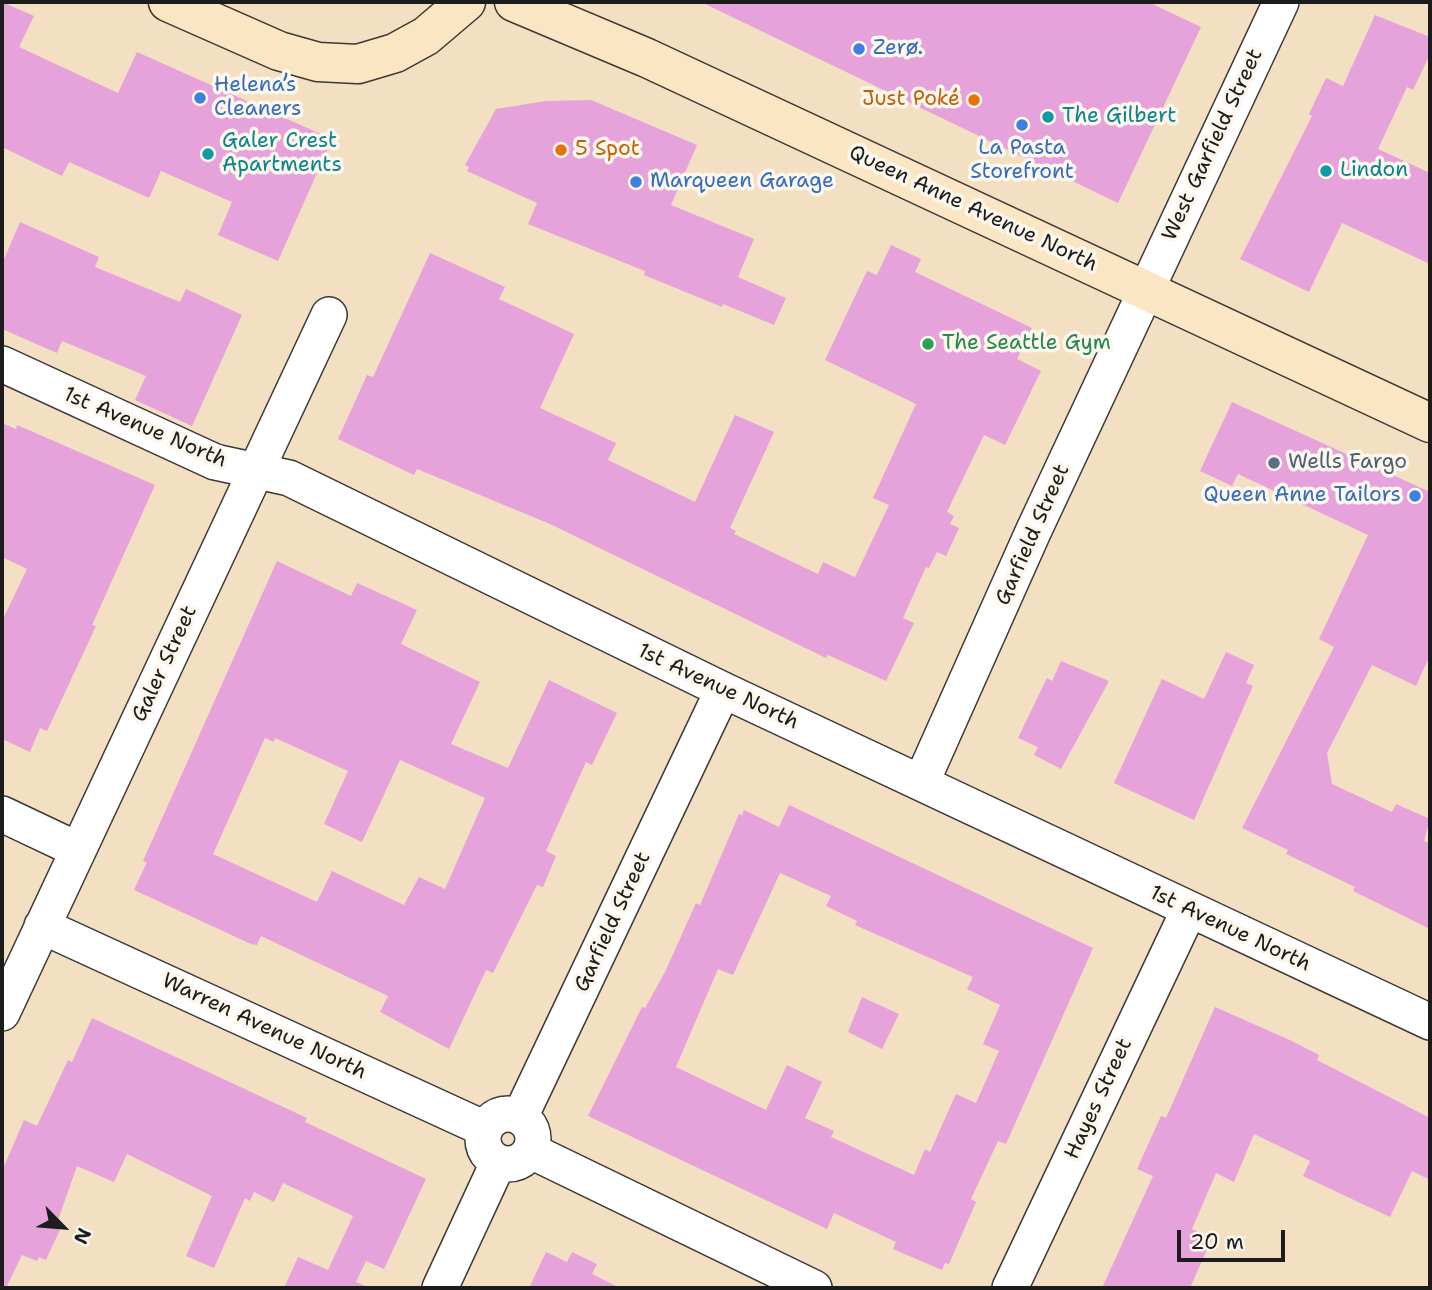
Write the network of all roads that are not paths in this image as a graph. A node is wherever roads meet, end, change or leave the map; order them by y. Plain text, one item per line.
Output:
1 (168, 2) edge
2 (466, 2) edge
3 (514, 2) edge
4 (1281, 2) edge
5 (1145, 289) junction
6 (329, 315) dead end
7 (2, 364) edge
8 (1430, 423) edge
9 (256, 471) junction
10 (723, 690) junction
11 (922, 781) junction
12 (2, 814) edge
13 (78, 850) junction
14 (1189, 910) junction
15 (42, 926) junction
16 (2, 1013) edge
17 (1430, 1022) edge
18 (520, 1117) junction
19 (485, 1129) junction
20 (531, 1151) junction
21 (498, 1163) junction
22 (440, 1288) edge
23 (814, 1288) edge
24 (1010, 1288) edge

1 - 2 main road
3 - 5 main road, Queen Anne Avenue North
4 - 5 street, West Garfield Street
5 - 8 main road, Queen Anne Avenue North
5 - 11 street, Garfield Street
6 - 9 street, Galer Street
7 - 9 street, 1st Avenue North
9 - 10 street, 1st Avenue North
9 - 13 street, Galer Street
10 - 11 street, 1st Avenue North
10 - 18 street, Garfield Street
11 - 14 street, 1st Avenue North
12 - 13 street
13 - 15 street, Galer Street
14 - 17 street, 1st Avenue North
14 - 24 street, Hayes Street
15 - 16 street, Galer Street
15 - 19 street, Warren Avenue North
18 - 19 street
18 - 20 street
19 - 21 street
20 - 21 street
20 - 23 street
21 - 22 street

